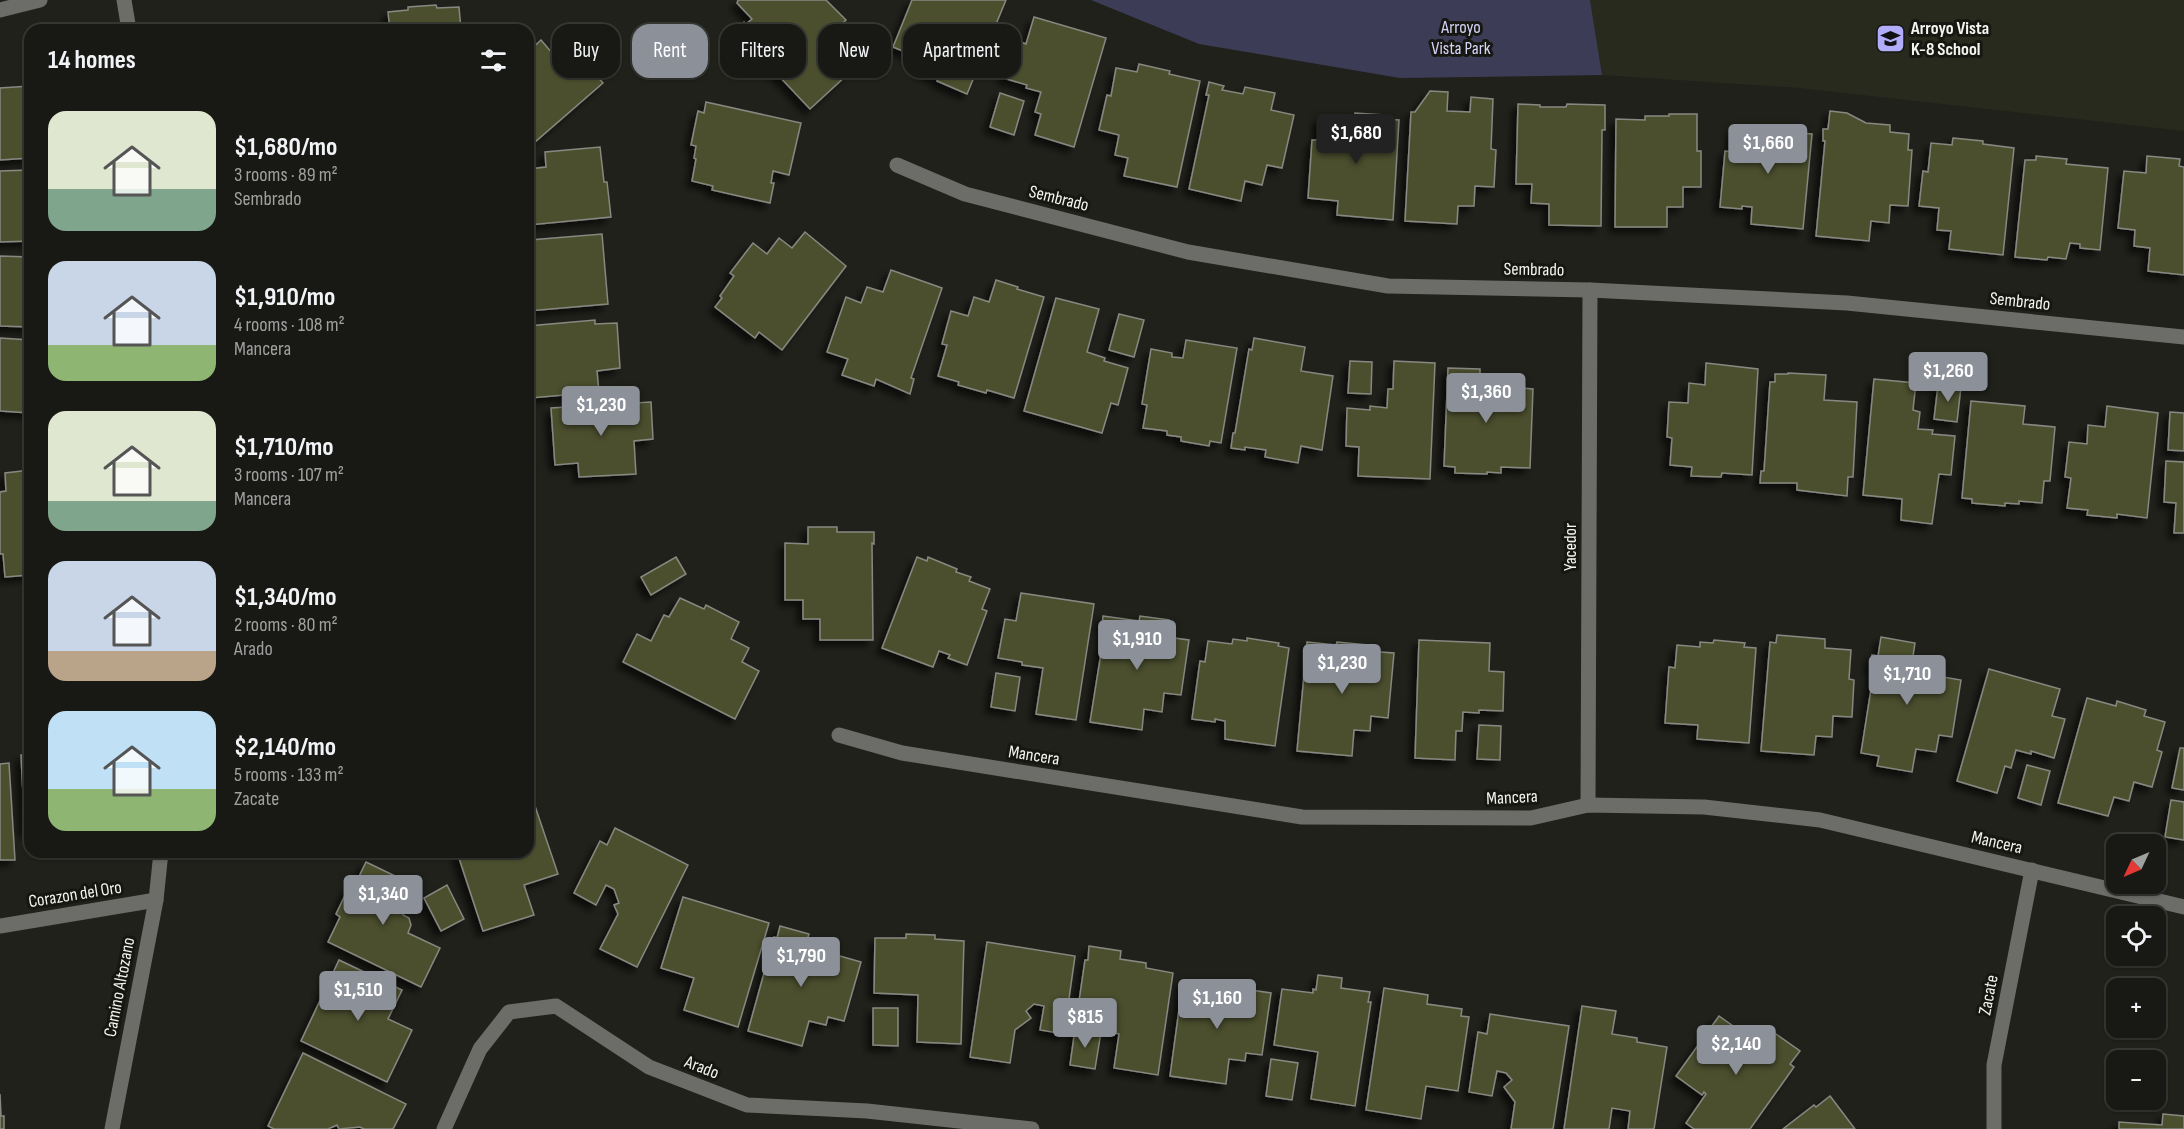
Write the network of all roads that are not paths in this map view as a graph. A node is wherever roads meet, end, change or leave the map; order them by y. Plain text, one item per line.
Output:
1 (40, 0) edge
2 (124, 0) edge
3 (0, 10) edge
4 (128, 24) edge
5 (897, 165) dead end
6 (1590, 290) junction
7 (2184, 337) edge
8 (839, 735) dead end
9 (1588, 806) junction
10 (160, 858) edge
11 (2032, 870) junction
12 (156, 900) junction
13 (2184, 907) edge
14 (0, 926) edge
15 (112, 1129) edge
16 (444, 1129) edge
17 (1032, 1129) edge
18 (1994, 1129) edge

1 - 3 street
2 - 4 street
5 - 6 street, Sembrado
6 - 7 street, Sembrado
6 - 9 street, Yacedor
8 - 9 street, Mancera
9 - 11 street, Mancera
10 - 12 street, Camino Altozano
11 - 13 street, Mancera
11 - 18 street, Zacate
12 - 14 street, Corazon del Oro
12 - 15 street, Camino Altozano
16 - 17 street, Arado

